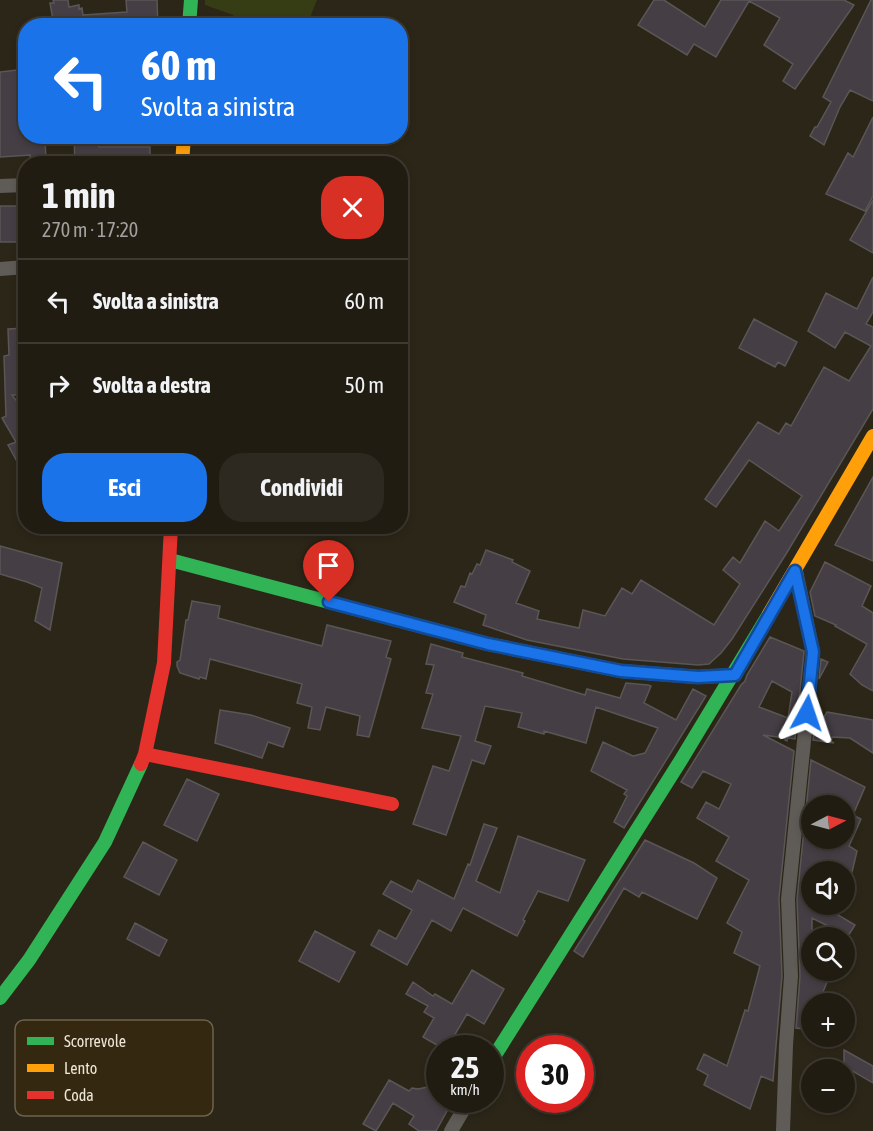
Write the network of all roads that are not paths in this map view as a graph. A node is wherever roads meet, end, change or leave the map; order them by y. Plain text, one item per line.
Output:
1 (191, 0) edge
2 (190, 18) edge
3 (18, 185) edge
4 (0, 186) edge
5 (18, 268) edge
6 (0, 269) edge
7 (873, 436) edge
8 (171, 534) edge
9 (170, 560) junction
10 (795, 571) junction
11 (735, 675) junction
12 (145, 754) junction
13 (392, 804) dead end
14 (0, 998) edge
15 (504, 1040) edge
16 (461, 1113) edge
17 (451, 1131) edge
18 (783, 1131) edge

1 - 2 street
3 - 4 street
5 - 6 street
7 - 10 street
8 - 9 street
9 - 11 street
9 - 12 street
10 - 11 street
10 - 18 street
11 - 15 street
12 - 13 street
12 - 14 street
16 - 17 street

